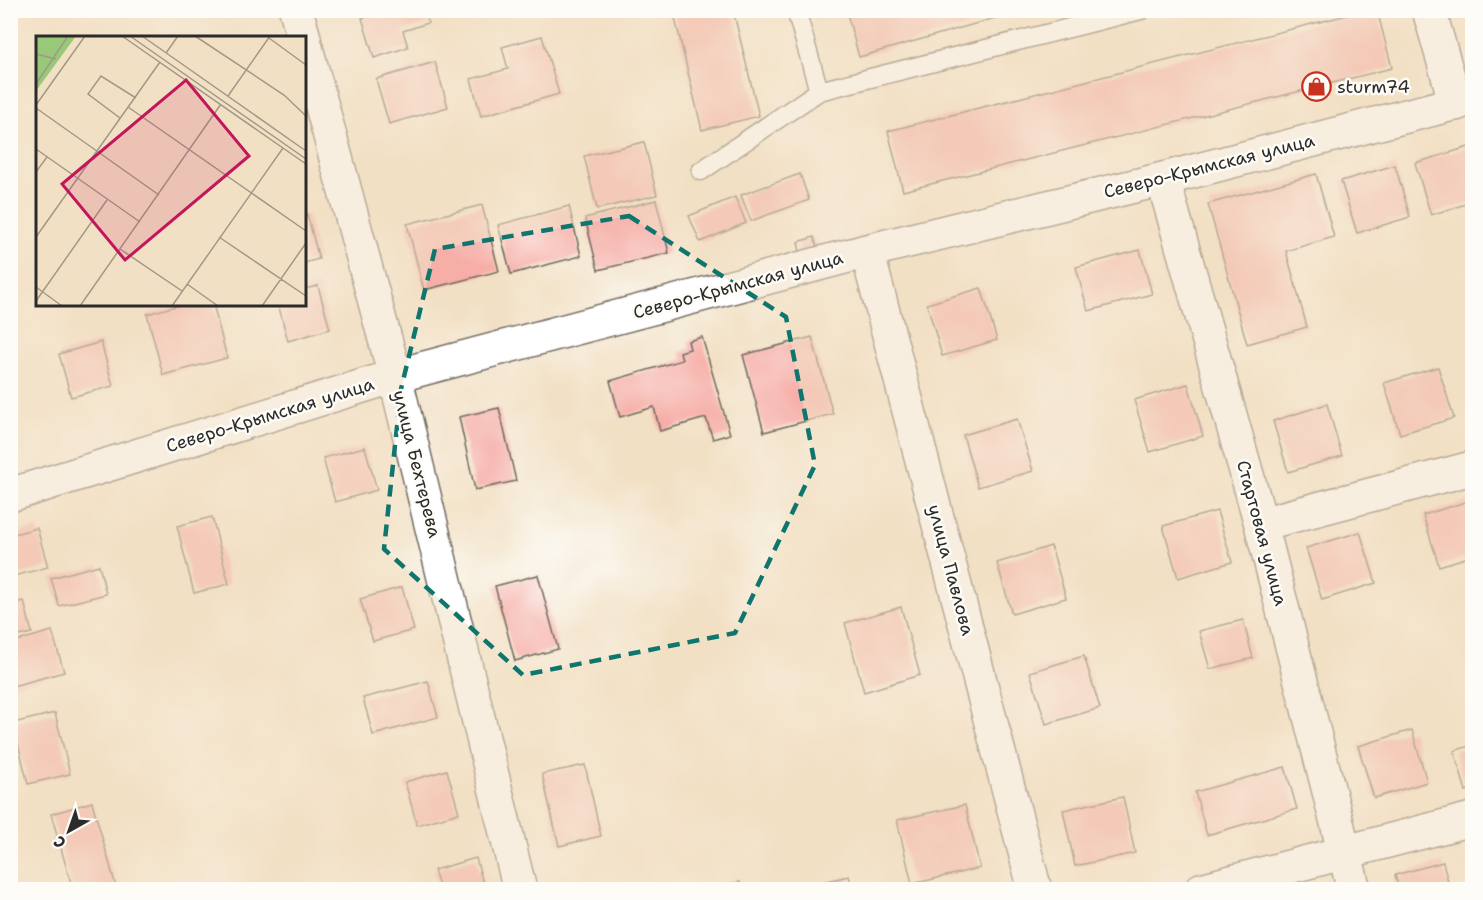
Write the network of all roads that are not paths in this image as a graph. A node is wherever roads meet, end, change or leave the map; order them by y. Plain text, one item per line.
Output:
1 (296, 10) edge
2 (796, 10) edge
3 (1141, 10) edge
4 (1429, 10) edge
5 (303, 36) edge
6 (306, 46) edge
7 (819, 91) junction
8 (1464, 101) edge
9 (701, 171) dead end
10 (1163, 179) junction
11 (867, 251) junction
12 (395, 376) junction
13 (1473, 468) edge
14 (10, 495) edge
15 (1261, 524) junction
16 (1473, 819) edge
17 (1345, 854) junction
18 (520, 890) edge
19 (1035, 890) edge
20 (1201, 890) edge
21 (1354, 890) edge

1 - 5 street, улица Бехтерева
2 - 7 lane
3 - 7 lane
4 - 8 street
6 - 12 street, улица Бехтерева
7 - 9 lane
8 - 10 street, Северо-Крымская улица
10 - 11 street, Северо-Крымская улица
10 - 15 street, Стартовая улица
11 - 12 street, Северо-Крымская улица
11 - 19 street, улица Павлова
12 - 14 street, Северо-Крымская улица
12 - 18 street, улица Бехтерева
13 - 15 street
15 - 17 street, Стартовая улица
16 - 17 street
17 - 20 street
17 - 21 street, Стартовая улица

